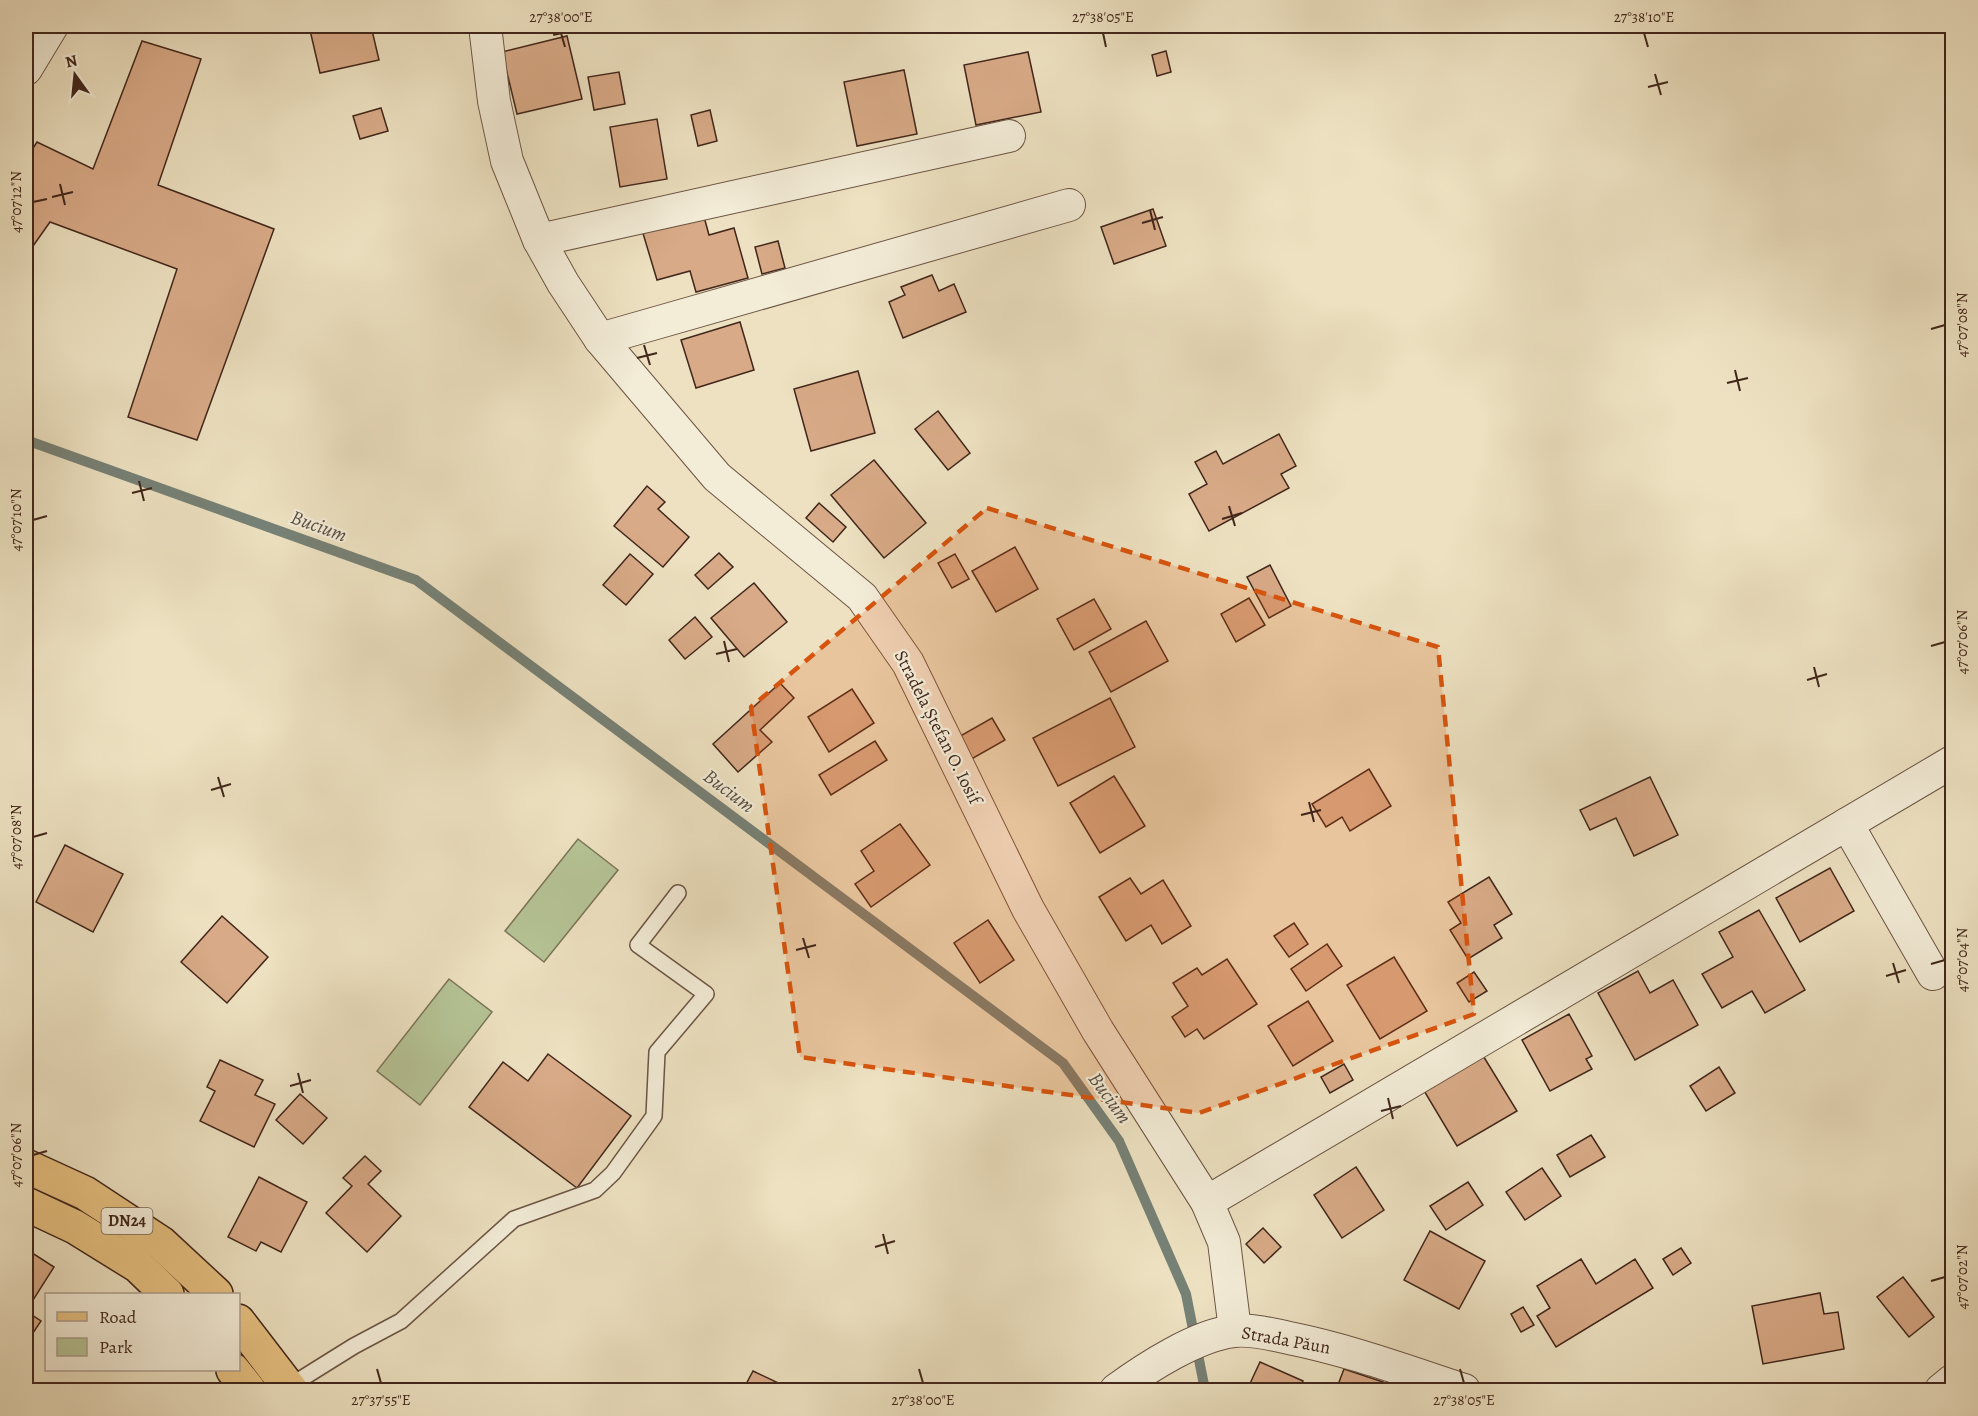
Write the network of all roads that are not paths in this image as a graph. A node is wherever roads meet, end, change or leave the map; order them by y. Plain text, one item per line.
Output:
1 (52, 26) edge
2 (485, 26) edge
3 (26, 69) edge
4 (1009, 136) dead end
5 (1069, 205) dead end
6 (539, 240) junction
7 (600, 339) junction
8 (1953, 762) edge
9 (1847, 824) junction
10 (678, 892) dead end
11 (1933, 974) dead end
12 (26, 1166) edge
13 (1207, 1202) junction
14 (26, 1204) edge
15 (165, 1293) edge
16 (215, 1293) edge
17 (240, 1324) edge
18 (1226, 1333) junction
19 (233, 1371) edge
20 (1953, 1381) edge
21 (1130, 1386) edge
22 (287, 1389) edge
23 (249, 1390) edge
24 (1464, 1390) edge
25 (1941, 1390) edge

1 - 3 street
2 - 6 street, Stradela Ștefan O. Iosif
4 - 6 street
5 - 7 street
6 - 7 street, Stradela Ștefan O. Iosif
7 - 13 street, Stradela Ștefan O. Iosif
8 - 9 street
9 - 11 street
9 - 13 street
10 - 22 lane
12 - 16 main road, DN24
13 - 18 street, Stradela Ștefan O. Iosif
14 - 15 main road, DN24
17 - 22 main road
18 - 21 street, Strada Păun
18 - 24 street, Strada Păun
19 - 23 main road
20 - 25 street

